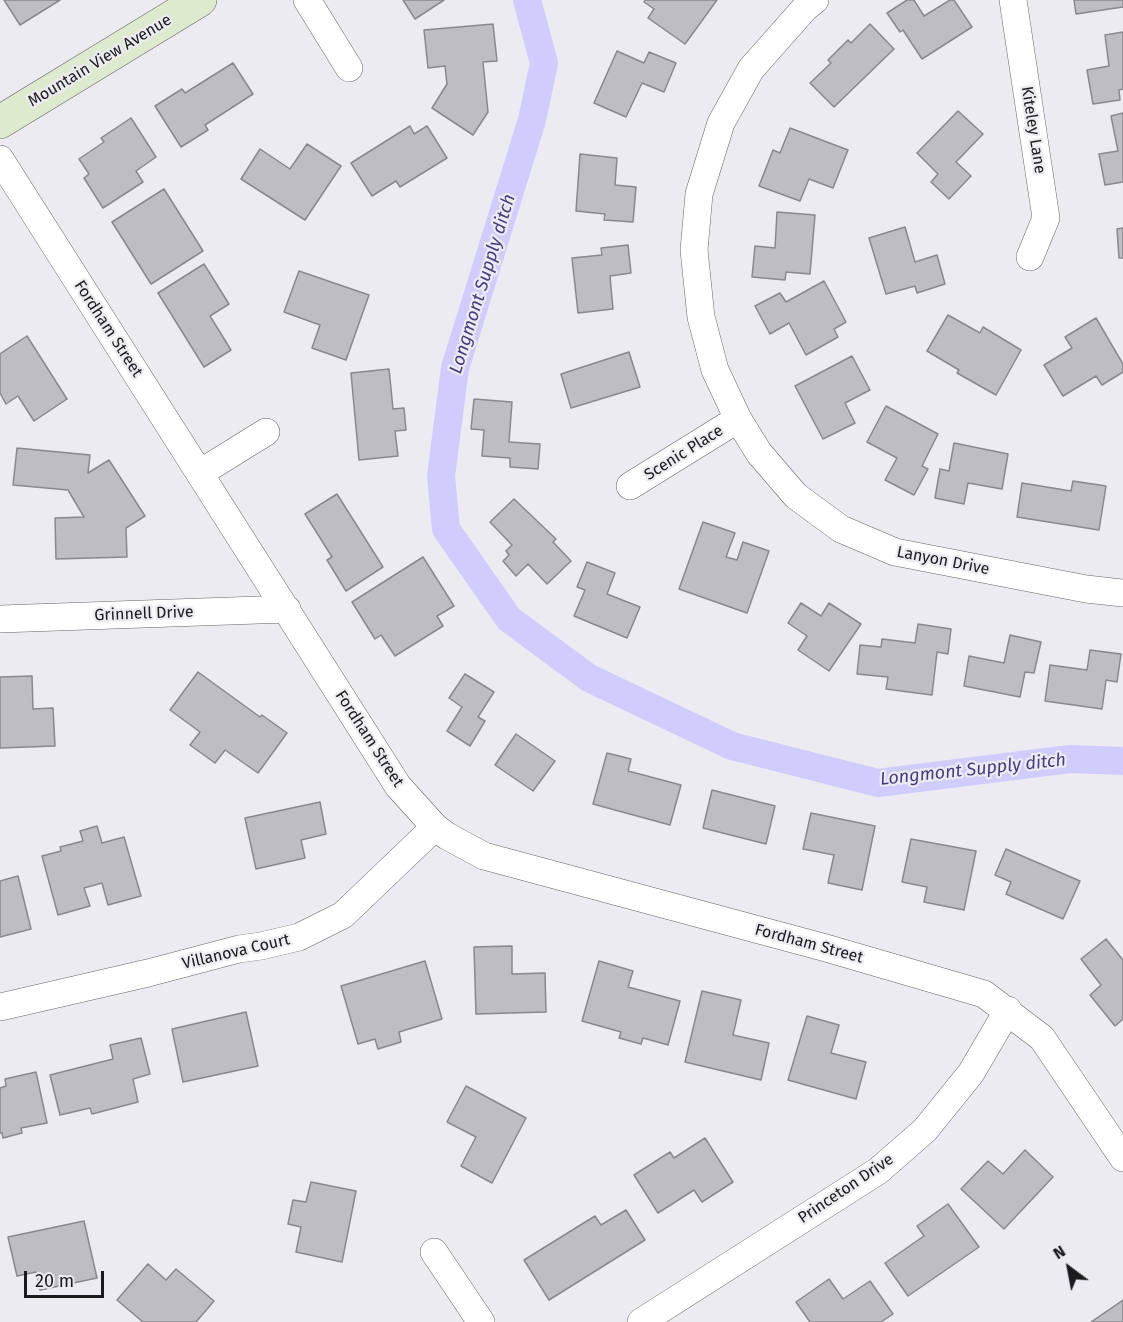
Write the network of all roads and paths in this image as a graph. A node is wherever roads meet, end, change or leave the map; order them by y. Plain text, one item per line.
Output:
1 (200, 0) edge
2 (307, 0) edge
3 (815, 0) edge
4 (1013, 0) edge
5 (349, 68) dead end
6 (0, 122) edge
7 (0, 159) edge
8 (1030, 257) dead end
9 (738, 419) junction
10 (266, 432) dead end
11 (200, 473) junction
12 (630, 486) dead end
13 (1123, 593) edge
14 (287, 609) junction
15 (0, 620) edge
16 (435, 827) junction
17 (0, 1007) edge
18 (1008, 1010) junction
19 (1123, 1158) edge
20 (434, 1252) dead end
21 (481, 1322) edge
22 (641, 1322) edge

1 - 6 street, Mountain View Avenue
2 - 5 street
3 - 9 street, Lanyon Drive
4 - 8 street, Kiteley Lane
7 - 11 street, Fordham Street
9 - 12 street, Scenic Place
9 - 13 street, Lanyon Drive
10 - 11 street
11 - 14 street, Fordham Street
14 - 15 street, Grinnell Drive
14 - 16 street, Fordham Street
16 - 17 street, Villanova Court
16 - 18 street, Fordham Street
18 - 19 street, Fordham Street
18 - 22 street, Princeton Drive
20 - 21 street

